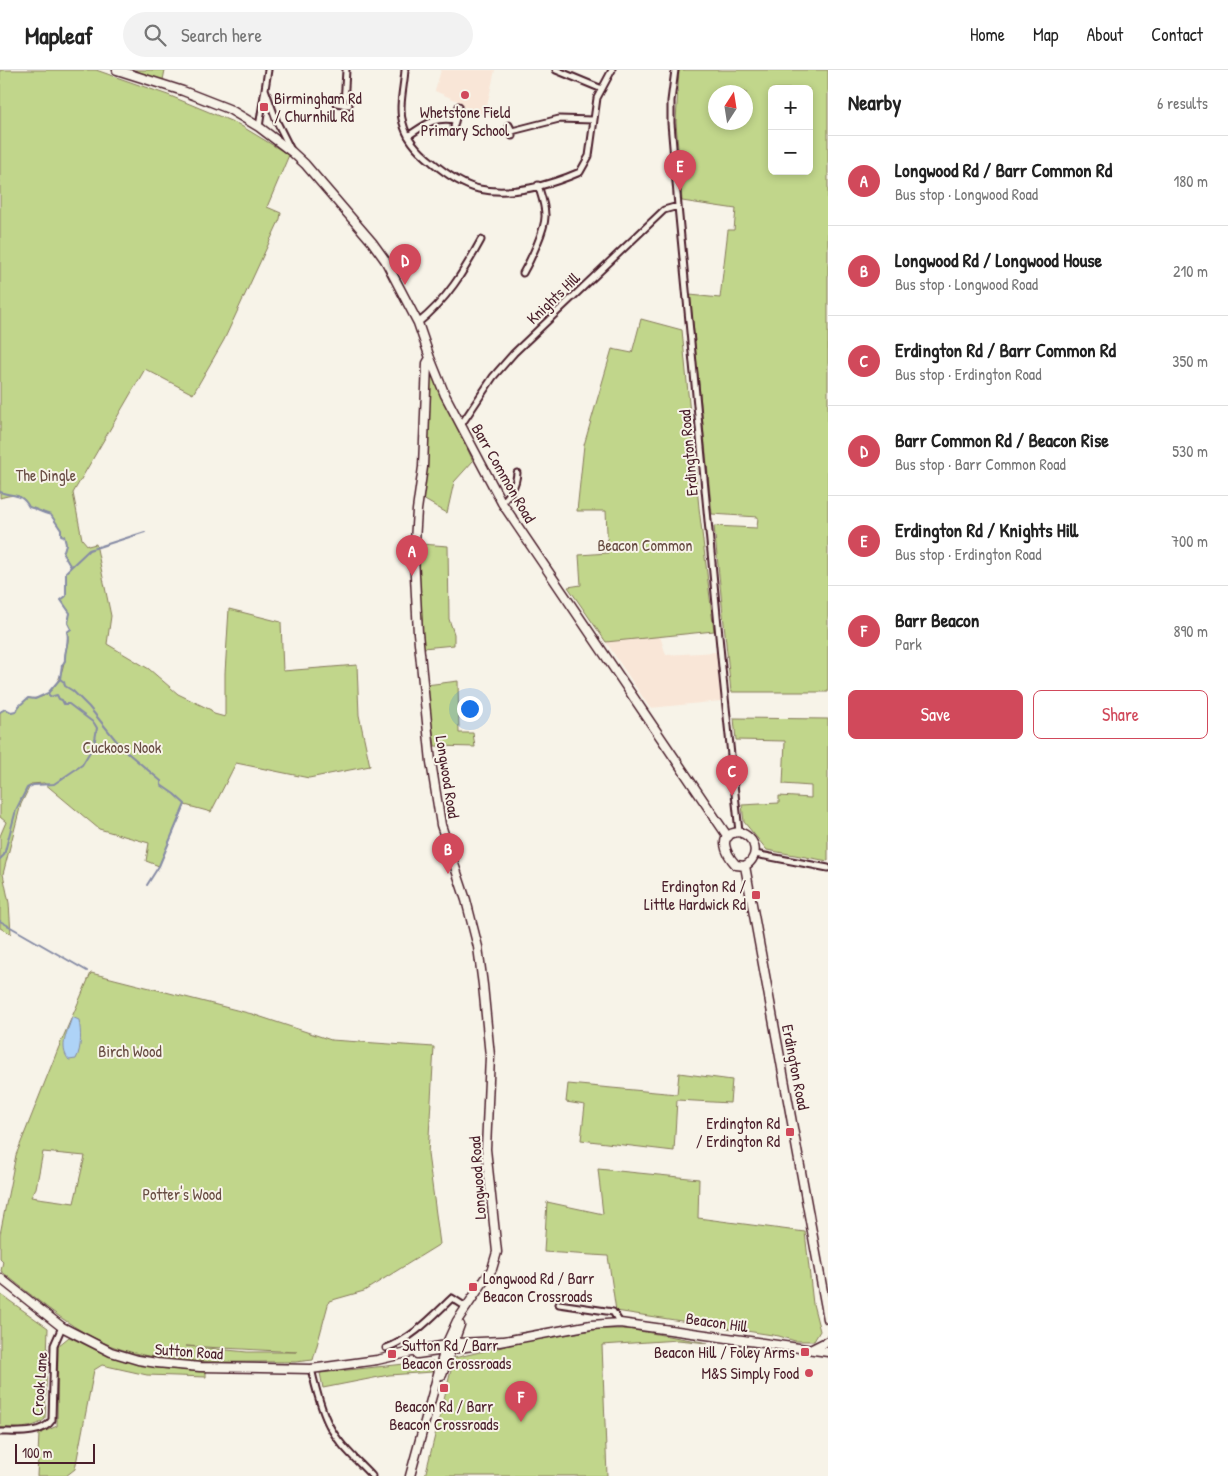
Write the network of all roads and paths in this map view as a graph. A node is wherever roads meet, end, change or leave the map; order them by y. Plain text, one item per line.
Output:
1 (118, 70) edge
2 (268, 70) edge
3 (346, 70) edge
4 (405, 70) edge
5 (556, 70) edge
6 (612, 70) edge
7 (675, 70) edge
8 (602, 88) junction
9 (265, 89) junction
10 (336, 103) dead end
11 (459, 106) dead end
12 (455, 120) junction
13 (594, 120) junction
14 (509, 125) dead end
15 (454, 126) dead end
16 (259, 127) junction
17 (408, 136) junction
18 (292, 152) junction
19 (538, 185) junction
20 (678, 206) junction
21 (481, 240) dead end
22 (522, 260) dead end
23 (529, 264) junction
24 (523, 273) dead end
25 (418, 323) junction
26 (430, 358) junction
27 (461, 425) junction
28 (517, 473) dead end
29 (502, 503) junction
30 (739, 832) junction
31 (728, 837) junction
32 (756, 854) junction
33 (746, 866) junction
34 (828, 868) edge
35 (0, 1278) edge
36 (559, 1304) dead end
37 (826, 1304) edge
38 (466, 1307) junction
39 (828, 1319) edge
40 (620, 1323) junction
41 (62, 1326) junction
42 (828, 1341) edge
43 (386, 1348) dead end
44 (448, 1348) junction
45 (810, 1349) junction
46 (828, 1352) edge
47 (311, 1369) junction
48 (0, 1432) edge
49 (372, 1476) edge
50 (410, 1476) edge

1 - 16 main road, Barr Common Road
2 - 9 street
3 - 10 street
4 - 17 street
5 - 8 street
6 - 8 street
7 - 20 street, Erdington Road
8 - 13 street
9 - 16 street
9 - 18 street
11 - 12 street
12 - 15 street
12 - 17 street
13 - 14 street
13 - 19 street
16 - 18 main road, Barr Common Road
17 - 19 street
18 - 25 main road, Barr Common Road
19 - 23 street
20 - 27 street, Knights Hill
20 - 30 street, Erdington Road
21 - 25 street
22 - 23 street
23 - 24 street
25 - 26 main road, Barr Common Road
26 - 27 main road, Barr Common Road
26 - 38 main road, Longwood Road
27 - 29 main road, Barr Common Road
28 - 29 street
29 - 31 main road, Barr Common Road
30 - 31 main road
30 - 32 main road
31 - 33 main road
32 - 33 main road
32 - 34 street
33 - 37 main road, Erdington Road
35 - 41 main road, Sutton Road
36 - 40 street, Beacon Hill
37 - 39 main road, Erdington Road
38 - 43 street
38 - 44 main road, Longwood Road
40 - 44 main road, Beacon Hill
40 - 45 main road, Beacon Hill
41 - 47 main road, Sutton Road
41 - 48 street, Crook Lane
42 - 45 main road
44 - 47 main road, Sutton Road
44 - 50 main road, Longwood Road
45 - 46 main road, Beacon Hill
47 - 49 street

